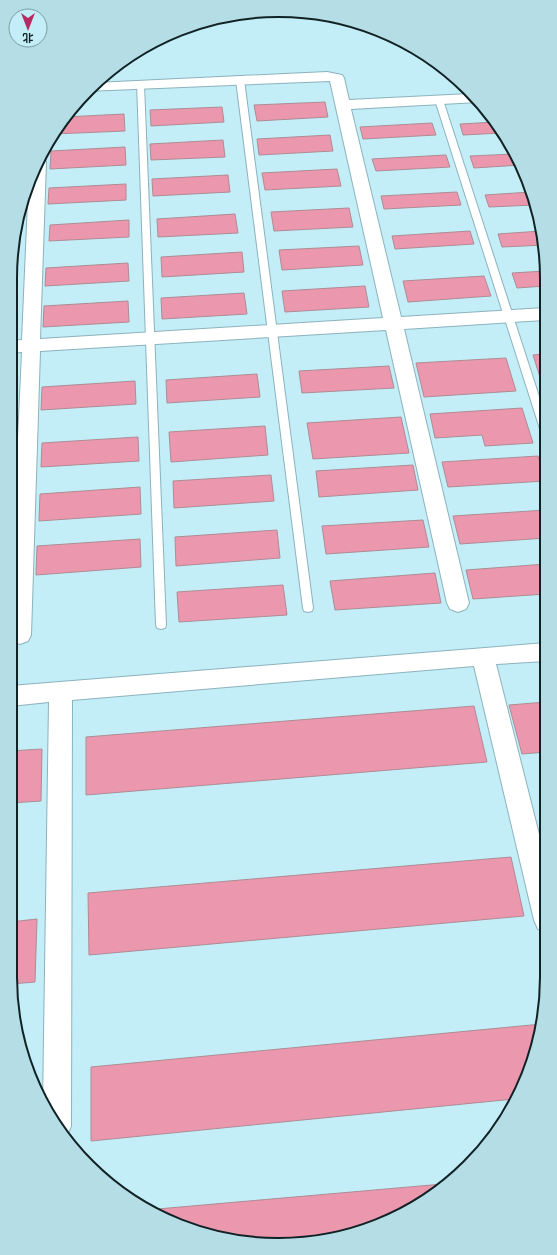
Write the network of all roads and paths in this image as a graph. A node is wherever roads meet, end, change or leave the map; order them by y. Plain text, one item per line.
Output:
1 (240, 80) junction
2 (140, 85) junction
3 (101, 87) edge
4 (467, 98) edge
5 (439, 100) junction
6 (343, 105) junction
7 (37, 177) edge
8 (540, 314) edge
9 (509, 316) junction
10 (394, 324) junction
11 (272, 331) junction
12 (150, 339) junction
13 (31, 346) junction
14 (17, 347) edge
15 (540, 413) edge
16 (458, 603) dead end
17 (308, 608) dead end
18 (162, 625) dead end
19 (20, 635) dead end
20 (540, 652) edge
21 (483, 656) junction
22 (61, 692) junction
23 (17, 695) edge
24 (540, 891) edge
25 (57, 1115) edge

1 - 2 street
1 - 6 street
1 - 11 lane
2 - 3 street
2 - 12 lane
4 - 5 street
5 - 6 street
5 - 9 lane
6 - 10 street
7 - 13 street
8 - 9 street
9 - 10 street
9 - 15 lane
10 - 11 street
10 - 16 street
11 - 12 street
11 - 17 lane
12 - 13 street
12 - 18 lane
13 - 14 street
13 - 19 street
20 - 21 street
21 - 22 street
21 - 24 street
22 - 23 street
22 - 25 street

